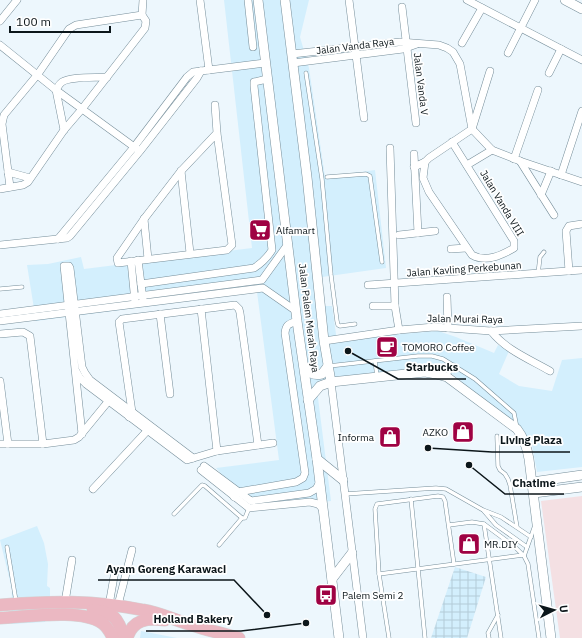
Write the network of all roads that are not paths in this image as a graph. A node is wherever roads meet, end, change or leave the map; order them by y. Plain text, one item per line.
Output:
1 (17, 0) edge
2 (143, 0) edge
3 (200, 0) edge
4 (248, 0) edge
5 (258, 0) edge
6 (285, 0) edge
7 (349, 0) edge
8 (467, 0) edge
9 (535, 0) edge
10 (565, 0) edge
11 (402, 7) dead end
12 (482, 8) junction
13 (582, 9) edge
14 (142, 15) junction
15 (0, 21) edge
16 (262, 28) junction
17 (521, 28) junction
18 (251, 29) junction
19 (462, 43) dead end
20 (0, 45) edge
21 (406, 45) junction
22 (252, 47) dead end
23 (354, 48) junction
24 (561, 49) junction
25 (508, 53) dead end
26 (355, 56) junction
27 (293, 59) junction
28 (582, 60) edge
29 (265, 63) junction
30 (209, 70) junction
31 (490, 71) dead end
32 (306, 73) dead end
33 (549, 73) dead end
34 (38, 74) junction
35 (107, 77) junction
36 (267, 79) junction
37 (56, 90) junction
38 (538, 90) dead end
39 (215, 105) dead end
40 (82, 109) junction
41 (582, 112) edge
42 (364, 118) dead end
43 (580, 122) edge
44 (416, 123) dead end
45 (472, 129) junction
46 (64, 130) junction
47 (579, 130) edge
48 (217, 133) junction
49 (452, 142) junction
50 (390, 148) dead end
51 (137, 149) junction
52 (492, 150) junction
53 (414, 154) dead end
54 (517, 160) junction
55 (425, 162) junction
56 (467, 165) junction
57 (414, 167) junction
58 (181, 171) junction
59 (551, 171) junction
60 (8, 172) junction
61 (561, 175) junction
62 (327, 177) dead end
63 (30, 178) junction
64 (582, 182) edge
65 (10, 187) junction
66 (0, 189) edge
67 (541, 195) junction
68 (554, 215) dead end
69 (144, 219) junction
70 (582, 224) edge
71 (435, 231) dead end
72 (418, 233) junction
73 (399, 235) dead end
74 (288, 244) junction
75 (0, 246) edge
76 (466, 248) junction
77 (451, 249) dead end
78 (544, 252) dead end
79 (190, 254) junction
80 (148, 259) junction
81 (138, 260) junction
82 (130, 261) junction
83 (382, 262) dead end
84 (582, 270) edge
85 (569, 271) junction
86 (538, 274) junction
87 (262, 280) junction
88 (141, 284) junction
89 (395, 284) junction
90 (368, 285) dead end
91 (22, 287) dead end
92 (263, 288) junction
93 (0, 289) edge
94 (223, 289) junction
95 (447, 297) dead end
96 (139, 300) junction
97 (373, 306) dead end
98 (395, 306) junction
99 (71, 309) junction
100 (201, 309) junction
101 (296, 311) junction
102 (0, 314) edge
103 (160, 314) junction
104 (0, 320) edge
105 (297, 321) junction
106 (355, 324) dead end
107 (582, 326) edge
108 (448, 328) junction
109 (399, 330) junction
110 (491, 331) junction
111 (0, 334) edge
112 (324, 341) junction
113 (76, 342) junction
114 (376, 361) junction
115 (454, 365) junction
116 (304, 366) junction
117 (328, 366) junction
118 (75, 369) junction
119 (550, 370) dead end
120 (378, 377) junction
121 (447, 377) junction
122 (0, 381) edge
123 (331, 382) junction
124 (170, 394) dead end
125 (110, 399) junction
126 (308, 400) junction
127 (131, 414) junction
128 (517, 429) junction
129 (147, 431) junction
130 (82, 434) junction
131 (497, 436) dead end
132 (168, 443) junction
133 (273, 443) dead end
134 (4, 444) edge
135 (43, 444) junction
136 (258, 445) junction
137 (217, 451) junction
138 (317, 459) junction
139 (203, 468) dead end
140 (582, 476) edge
141 (343, 480) junction
142 (320, 482) junction
143 (532, 482) junction
144 (582, 487) edge
145 (93, 489) dead end
146 (534, 493) junction
147 (236, 494) junction
148 (345, 494) junction
149 (411, 499) junction
150 (249, 508) junction
151 (323, 509) junction
152 (483, 510) junction
153 (174, 514) dead end
154 (242, 518) junction
155 (537, 519) junction
156 (484, 524) junction
157 (449, 525) junction
158 (516, 527) junction
159 (531, 537) junction
160 (219, 545) dead end
161 (7, 547) dead end
162 (528, 548) junction
163 (132, 550) dead end
164 (352, 553) junction
165 (524, 556) junction
166 (72, 560) dead end
167 (490, 560) junction
168 (454, 564) junction
169 (417, 569) junction
170 (115, 571) dead end
171 (380, 574) junction
172 (332, 579) junction
173 (65, 602) junction
174 (16, 603) junction
175 (0, 605) edge
176 (114, 605) junction
177 (0, 611) edge
178 (498, 614) junction
179 (0, 618) edge
180 (192, 625) junction
181 (113, 638) edge
182 (125, 638) edge
183 (239, 638) edge
184 (339, 638) edge
185 (363, 638) edge
186 (389, 638) edge
187 (425, 638) edge
188 (489, 638) edge
189 (501, 638) edge
190 (539, 638) edge
191 (551, 638) edge

1 - 15 street
2 - 14 street
3 - 30 street
4 - 18 street
5 - 16 street, Jalan Palem Merah Raya
6 - 27 street, Jalan Palem Merah Raya
7 - 23 street
8 - 12 street
9 - 17 street
10 - 13 street
11 - 21 street, Jalan Vanda V
12 - 17 street
12 - 19 street
14 - 34 street
14 - 35 street
16 - 18 street
16 - 29 street, Jalan Palem Merah Raya
17 - 24 street
17 - 25 street
18 - 22 street
20 - 34 street
21 - 23 street, Jalan Vanda Raya
21 - 26 street, Jalan Vanda Raya
21 - 44 street, Jalan Vanda V
21 - 45 street, Jalan Vanda Raya
23 - 26 street
23 - 27 street, Jalan Vanda Raya
24 - 28 street
24 - 33 street
26 - 27 street, Jalan Vanda Raya
26 - 42 street
27 - 112 street, Jalan Palem Merah Raya
29 - 30 street
29 - 36 street, Jalan Palem Merah Raya
30 - 51 street
31 - 45 street
32 - 106 lane
34 - 37 street
34 - 60 street
35 - 37 street
35 - 40 street
36 - 74 street, Jalan Palem Merah Raya
36 - 88 street
37 - 40 street
37 - 46 street
38 - 54 street
39 - 48 street
40 - 46 street
40 - 51 street
41 - 43 street
43 - 47 street
45 - 49 street
45 - 52 street
46 - 63 street
47 - 61 street
48 - 58 street
48 - 79 street
49 - 55 street
49 - 56 street, Jalan Vanda VIII
50 - 89 street
51 - 75 street
52 - 54 street
52 - 56 street
53 - 57 street
54 - 59 street
54 - 67 street
55 - 57 street
55 - 76 street, Jalan Vanda VIII
56 - 76 street, Jalan Vanda VIII
57 - 72 street
58 - 69 street
58 - 79 street
59 - 61 street
59 - 67 street
60 - 63 street
60 - 65 street
61 - 64 street
62 - 83 lane
63 - 65 street
65 - 66 street
67 - 68 street
69 - 80 street
69 - 82 street
70 - 85 street
71 - 72 street
72 - 73 street
74 - 87 street
74 - 101 street, Jalan Palem Merah Raya
76 - 77 street
78 - 86 lane
79 - 80 street
80 - 81 street
81 - 82 street
81 - 88 street
82 - 96 street
84 - 85 street, Jalan Kavling Perkebunan
85 - 86 street, Jalan Kavling Perkebunan
86 - 89 street, Jalan Kavling Perkebunan
87 - 92 street
87 - 94 street
88 - 96 street
89 - 90 street
89 - 98 street, Jalan Kavling Perkebunan
91 - 93 lane
92 - 94 street
92 - 101 street
94 - 96 street
95 - 108 street
96 - 99 street
97 - 98 street
98 - 109 street, Jalan Kavling Perkebunan
99 - 102 street
99 - 104 street
99 - 113 street
100 - 103 street
100 - 136 street
100 - 137 street
101 - 105 street, Jalan Palem Merah Raya
103 - 124 street
103 - 127 street
105 - 116 street, Jalan Palem Merah Raya
105 - 147 street
107 - 110 street, Jalan Murai Raya
108 - 109 street, Jalan Murai Raya
108 - 110 street, Jalan Murai Raya
109 - 112 street, Jalan Murai Raya
110 - 119 street
111 - 135 street
112 - 117 street, Jalan Palem Merah Raya
113 - 118 street
113 - 125 street
114 - 115 lane
114 - 117 lane
114 - 120 lane
115 - 121 lane
115 - 128 lane
116 - 117 street
116 - 126 street, Jalan Palem Merah Raya
117 - 123 street, Jalan Palem Merah Raya
118 - 125 street
118 - 130 street
120 - 121 street
120 - 123 street
121 - 128 street
122 - 134 street
123 - 126 street
123 - 141 street, Jalan Palem Merah Raya
125 - 127 street
125 - 130 street
126 - 138 street, Jalan Palem Merah Raya
127 - 129 street
127 - 132 street
128 - 143 street
129 - 132 street
129 - 145 street
130 - 135 street
131 - 158 lane
132 - 137 street
133 - 136 street
134 - 135 street
136 - 137 street
138 - 141 street
138 - 142 street, Jalan Palem Merah Raya
139 - 147 street
140 - 143 street
141 - 148 street, Jalan Palem Merah Raya
142 - 147 street
142 - 151 street, Jalan Palem Merah Raya
143 - 146 street
144 - 146 street
146 - 155 street
147 - 150 street
148 - 152 lane
148 - 164 street, Jalan Palem Merah Raya
149 - 157 lane
149 - 169 lane
149 - 171 lane
150 - 151 street
150 - 154 lane
151 - 172 street, Jalan Palem Merah Raya
152 - 158 lane
152 - 162 lane
153 - 154 lane
154 - 160 lane
155 - 159 lane
155 - 191 street
156 - 157 lane
156 - 165 lane
156 - 167 lane
157 - 168 lane
158 - 159 lane
159 - 162 lane
161 - 174 lane
162 - 165 lane
163 - 176 street
164 - 172 street
164 - 185 street, Jalan Palem Merah Raya
165 - 167 lane
165 - 190 lane
166 - 173 street
167 - 168 lane
167 - 178 lane
168 - 169 lane
169 - 171 lane
169 - 187 lane
170 - 176 street
171 - 186 lane
172 - 184 street, Jalan Palem Merah Raya
173 - 174 main road
173 - 176 main road
174 - 175 main road
176 - 180 main road
177 - 182 main road
178 - 188 lane
178 - 189 lane
179 - 181 main road
180 - 182 main road
180 - 183 main road

